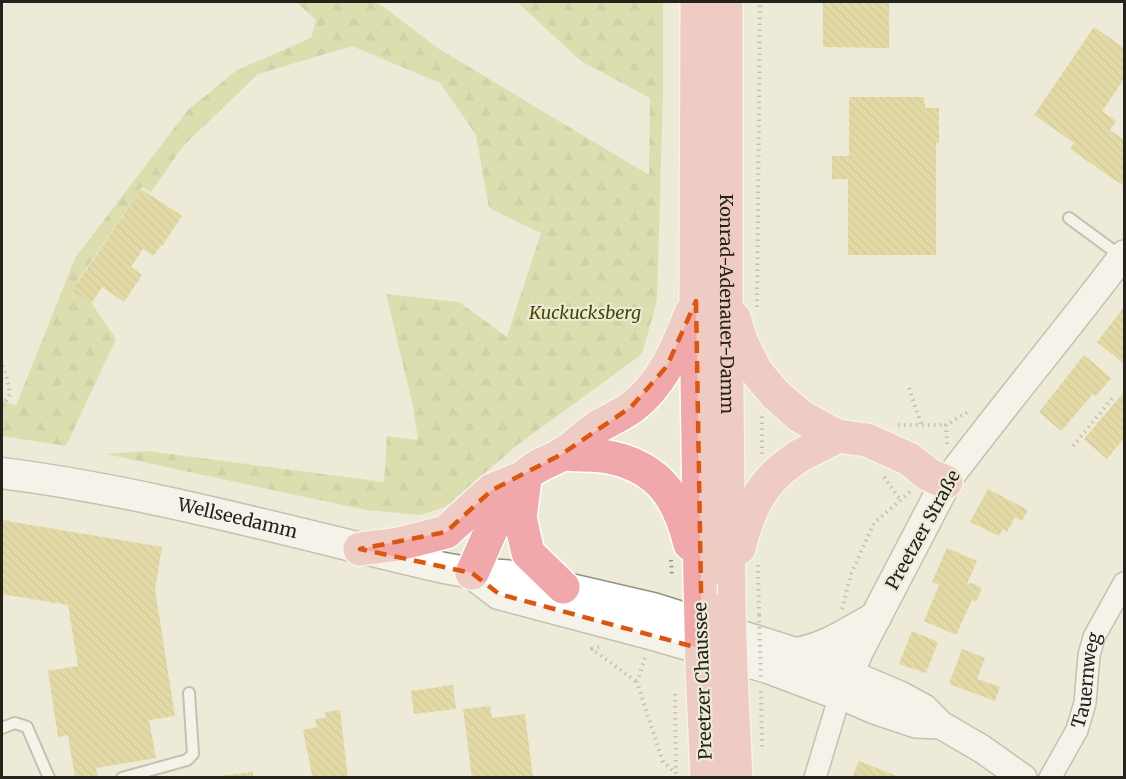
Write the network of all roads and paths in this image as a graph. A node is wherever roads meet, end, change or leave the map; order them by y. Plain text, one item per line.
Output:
1 (697, 2) edge
2 (726, 2) edge
3 (760, 2) edge
4 (1069, 218) dead end
5 (1124, 256) edge
6 (711, 296) junction
7 (756, 308) dead end
8 (2, 366) edge
9 (765, 384) junction
10 (909, 388) dead end
11 (1115, 395) dead end
12 (2, 407) edge
13 (921, 425) dead end
14 (837, 436) junction
15 (1073, 446) dead end
16 (561, 454) junction
17 (877, 473) dead end
18 (2, 474) edge
19 (526, 475) junction
20 (769, 481) junction
21 (946, 482) junction
22 (901, 501) dead end
23 (360, 549) junction
24 (758, 561) dead end
25 (472, 573) junction
26 (1125, 583) edge
27 (563, 587) junction
28 (729, 597) junction
29 (876, 617) junction
30 (605, 647) dead end
31 (648, 648) dead end
32 (795, 653) junction
33 (732, 673) junction
34 (637, 682) junction
35 (844, 684) junction
36 (675, 691) dead end
37 (189, 693) dead end
38 (2, 728) edge
39 (762, 755) dead end
40 (675, 771) junction
41 (49, 777) edge
42 (122, 777) edge
43 (676, 777) edge
44 (707, 777) edge
45 (736, 777) edge
46 (815, 777) edge
47 (1023, 777) edge
48 (1050, 777) edge

1 - 6 highway, Konrad-Adenauer-Damm
2 - 6 highway, Konrad-Adenauer-Damm
3 - 7 path
4 - 5 lane
5 - 21 street, Preetzer Straße
6 - 9 highway
6 - 16 highway
6 - 28 highway, Konrad-Adenauer-Damm
8 - 12 path
9 - 14 highway
9 - 20 path
10 - 13 path
11 - 15 path
14 - 20 highway
14 - 21 highway
16 - 19 highway
16 - 28 highway
17 - 22 path
18 - 23 main road, Wellseedamm
19 - 23 highway
19 - 25 highway
19 - 27 highway
20 - 28 highway
21 - 29 main road, Preetzer Straße
23 - 25 main road, Wellseedamm
24 - 28 path
25 - 27 main road, Wellseedamm
25 - 35 main road, Wellseedamm
26 - 48 street, Tauernweg
27 - 32 main road, Wellseedamm
28 - 33 highway, Preetzer Chaussee, bridge
28 - 33 path, bridge
29 - 32 main road
29 - 35 main road, Preetzer Straße
30 - 34 path
31 - 34 path
32 - 35 main road, Wellseedamm
33 - 39 path
33 - 44 highway, Preetzer Chaussee
33 - 45 highway, Preetzer Chaussee
34 - 40 path
35 - 46 street, Preetzer Straße
35 - 47 street
36 - 40 path
37 - 42 lane
38 - 41 lane
40 - 43 path

